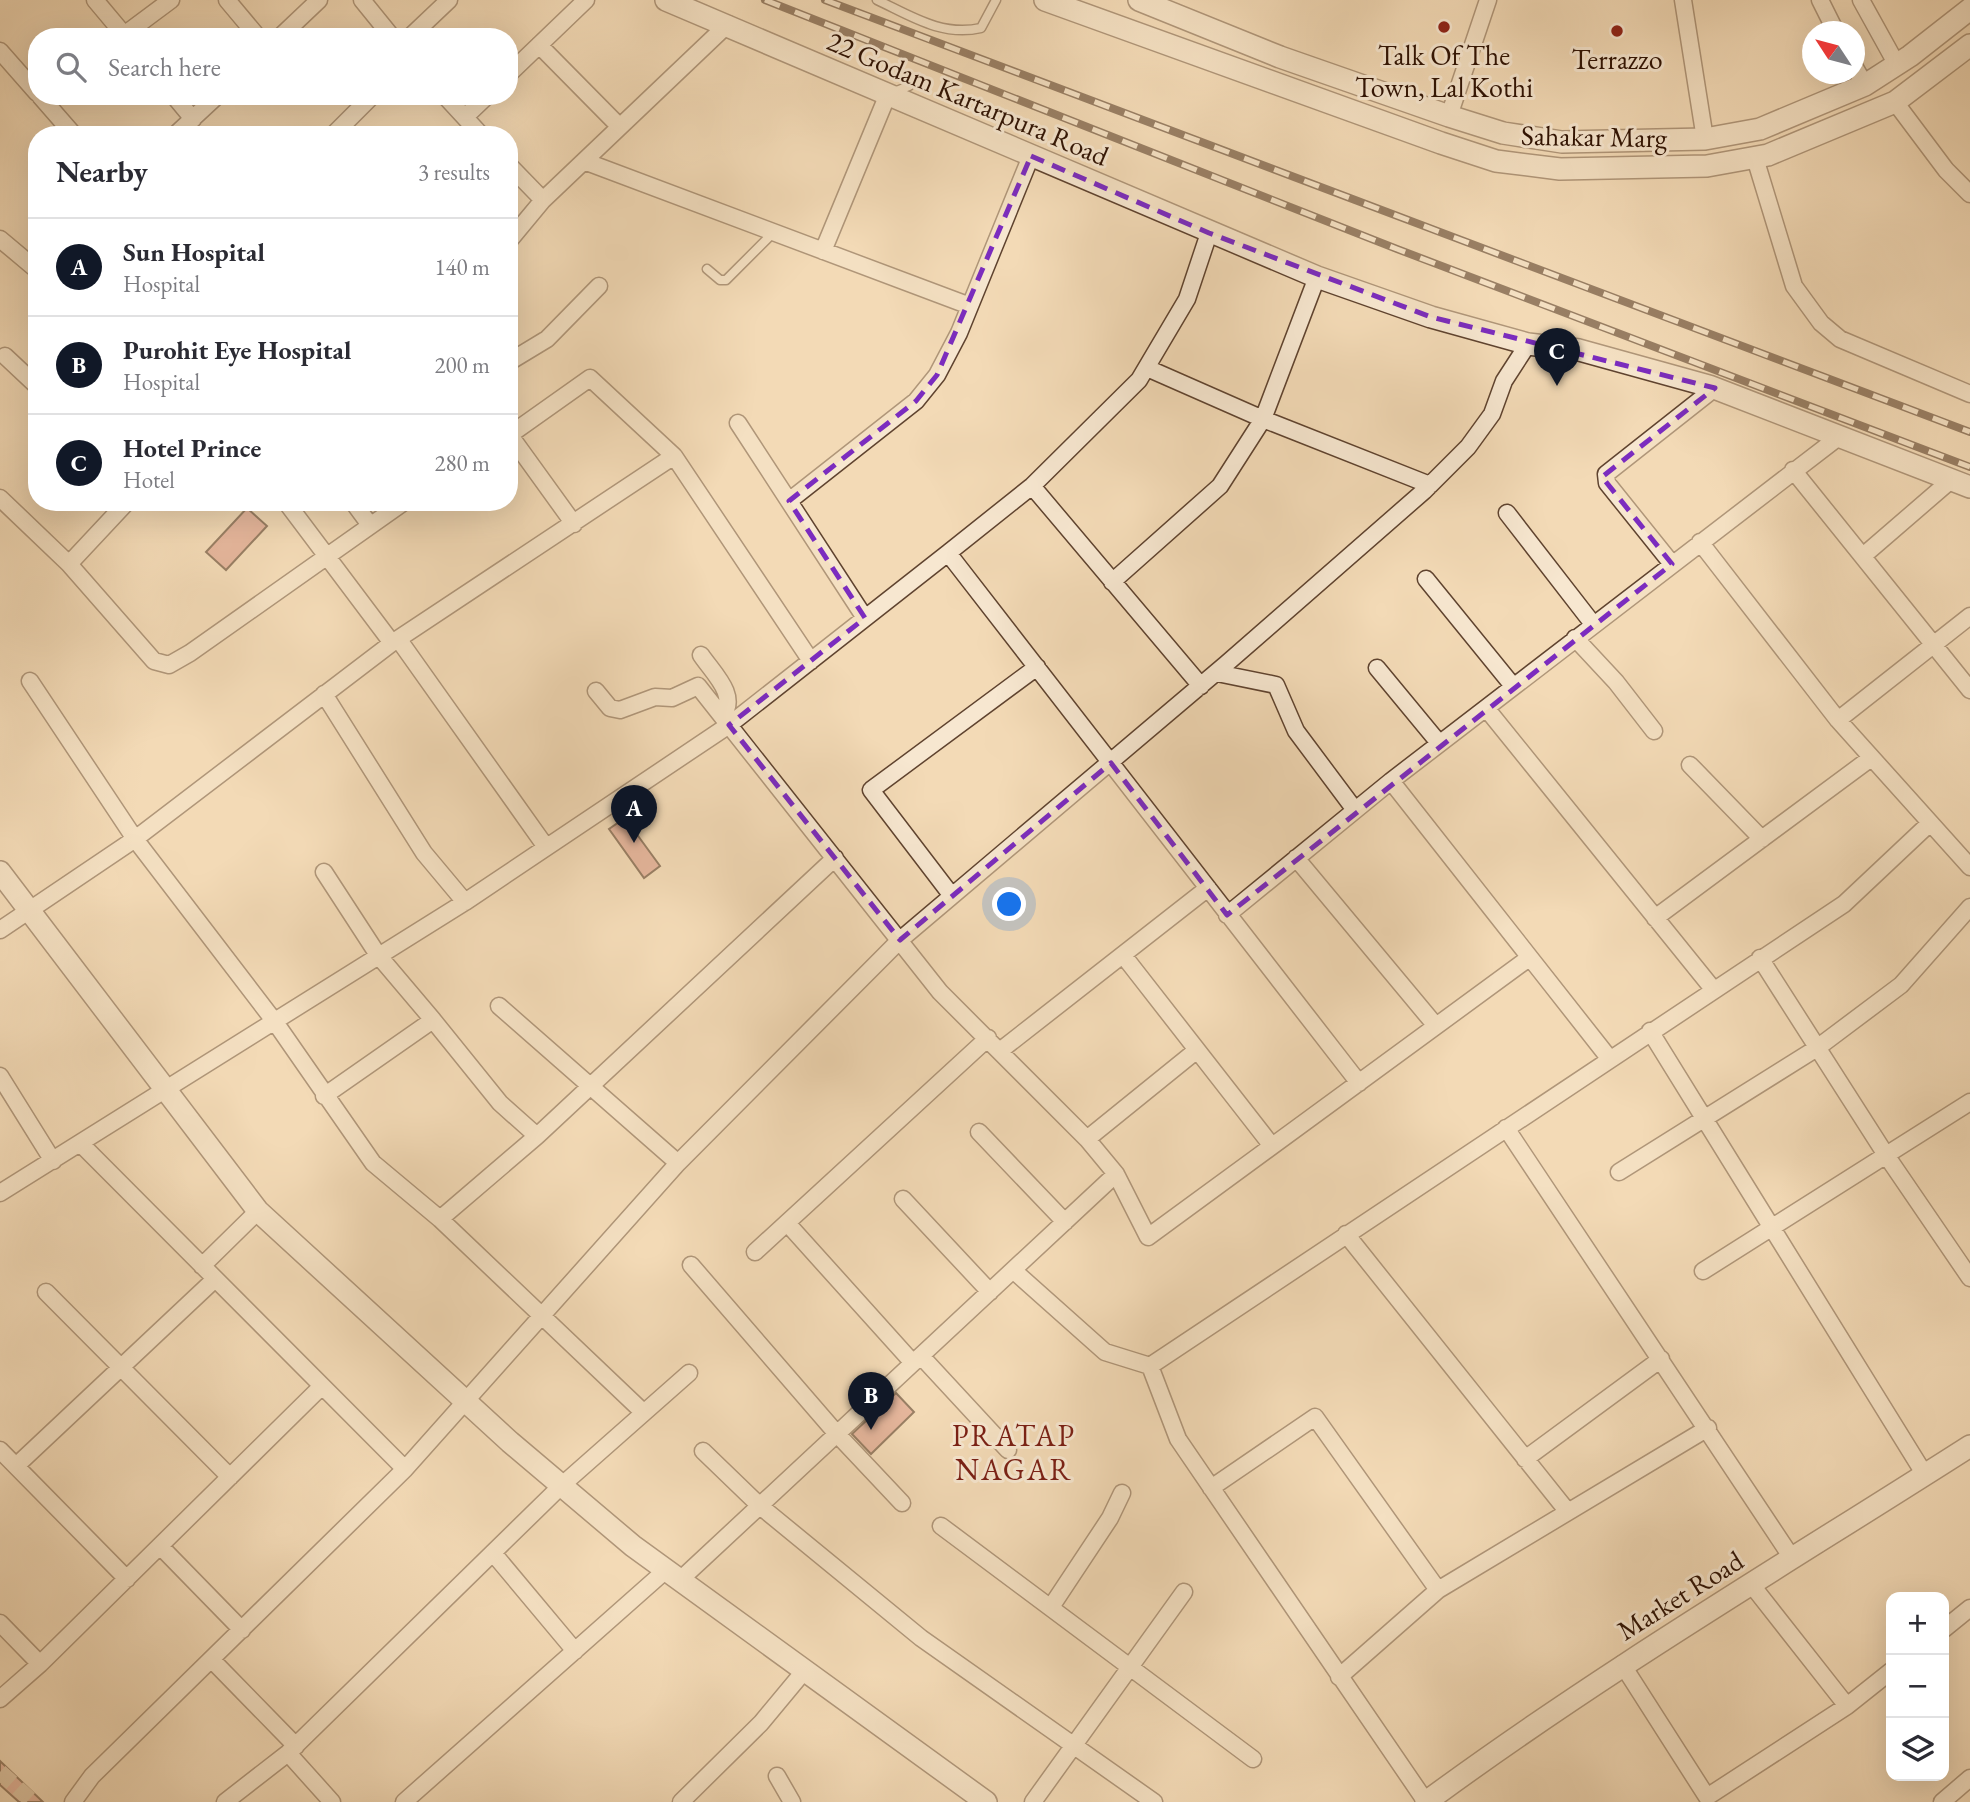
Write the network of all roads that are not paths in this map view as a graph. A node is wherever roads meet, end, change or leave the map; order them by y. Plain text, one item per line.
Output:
1 (95, 0) edge
2 (170, 0) edge
3 (227, 0) edge
4 (319, 0) edge
5 (362, 0) edge
6 (449, 0) edge
7 (586, 0) edge
8 (666, 0) edge
9 (877, 0) edge
10 (996, 0) edge
11 (1045, 0) edge
12 (1139, 0) edge
13 (1488, 0) edge
14 (1683, 0) edge
15 (1819, 0) edge
16 (1861, 0) edge
17 (1970, 9) edge
18 (1830, 21) edge
19 (728, 24) junction
20 (118, 28) edge
21 (135, 28) edge
22 (250, 28) edge
23 (289, 28) edge
24 (385, 28) edge
25 (419, 28) edge
26 (539, 45) junction
27 (1970, 45) edge
28 (0, 51) edge
29 (518, 65) edge
30 (1897, 65) junction
31 (28, 83) edge
32 (1865, 85) joint
33 (909, 86) dead end
34 (888, 94) junction
35 (1895, 102) junction
36 (48, 105) edge
37 (181, 105) edge
38 (208, 105) edge
39 (363, 105) edge
40 (454, 105) edge
41 (477, 105) edge
42 (1818, 107) junction
43 (1449, 116) junction
44 (465, 117) junction
45 (193, 119) junction
46 (66, 126) edge
47 (186, 126) edge
48 (342, 126) edge
49 (473, 126) edge
50 (619, 126) junction
51 (1829, 131) junction
52 (1705, 139) junction
53 (1031, 156) junction
54 (1755, 158) junction
55 (584, 161) junction
56 (518, 174) edge
57 (1970, 194) edge
58 (543, 200) junction
59 (518, 230) edge
60 (774, 232) junction
61 (1209, 233) junction
62 (0, 239) edge
63 (823, 251) junction
64 (28, 259) edge
65 (707, 269) dead end
66 (1317, 277) junction
67 (599, 286) dead end
68 (970, 306) junction
69 (1528, 344) junction
70 (5, 356) dead end
71 (518, 357) edge
72 (1147, 369) junction
73 (28, 378) edge
74 (1715, 388) junction
75 (1970, 394) edge
76 (1263, 419) junction
77 (738, 423) dead end
78 (518, 428) edge
79 (1840, 436) junction
80 (518, 445) edge
81 (674, 456) junction
82 (1793, 470) junction
83 (1960, 484) edge
84 (1430, 485) junction
85 (1032, 486) junction
86 (0, 498) edge
87 (789, 500) junction
88 (119, 511) edge
89 (293, 511) edge
90 (360, 511) edge
91 (390, 511) edge
92 (1507, 513) dead end
93 (370, 524) junction
94 (574, 524) junction
95 (1700, 542) junction
96 (948, 553) junction
97 (325, 555) junction
98 (1863, 555) junction
99 (69, 564) junction
100 (1672, 564) junction
101 (1426, 579) dead end
102 (1111, 582) junction
103 (1970, 616) edge
104 (865, 618) junction
105 (1593, 624) junction
106 (1575, 638) junction
107 (395, 642) junction
108 (1935, 643) junction
109 (701, 655) dead end
110 (811, 661) junction
111 (1037, 667) junction
112 (1377, 668) dead end
113 (1217, 673) junction
114 (30, 681) dead end
115 (1201, 686) junction
116 (1513, 686) junction
117 (1970, 690) edge
118 (596, 691) dead end
119 (324, 694) junction
120 (1486, 708) junction
121 (1838, 720) junction
122 (725, 721) junction
123 (1654, 731) dead end
124 (1439, 743) junction
125 (1871, 758) junction
126 (1111, 763) junction
127 (1690, 765) dead end
128 (1391, 781) junction
129 (1355, 810) junction
130 (1928, 824) junction
131 (135, 839) junction
132 (1762, 839) junction
133 (546, 847) junction
134 (835, 858) junction
135 (1296, 859) junction
136 (1970, 867) edge
137 (0, 872) edge
138 (324, 872) dead end
139 (1208, 888) junction
140 (952, 896) junction
141 (465, 902) junction
142 (1970, 907) edge
143 (28, 910) junction
144 (1227, 915) junction
145 (1655, 918) junction
146 (0, 930) edge
147 (900, 940) junction
148 (378, 954) junction
149 (1123, 955) junction
150 (1529, 958) junction
151 (1760, 958) junction
152 (1713, 989) junction
153 (499, 1006) dead end
154 (433, 1020) junction
155 (275, 1022) junction
156 (1436, 1026) junction
157 (1650, 1031) junction
158 (988, 1038) junction
159 (1817, 1048) junction
160 (1001, 1050) junction
161 (1197, 1050) junction
162 (1609, 1058) junction
163 (0, 1076) edge
164 (1359, 1083) junction
165 (589, 1087) junction
166 (165, 1092) junction
167 (324, 1096) junction
168 (1970, 1102) edge
169 (1704, 1119) junction
170 (1506, 1128) junction
171 (979, 1132) dead end
172 (537, 1136) junction
173 (1087, 1139) junction
174 (81, 1144) junction
175 (1272, 1146) junction
176 (1886, 1155) junction
177 (53, 1161) junction
178 (678, 1163) junction
179 (1619, 1172) dead end
180 (1116, 1174) junction
181 (0, 1193) edge
182 (903, 1199) dead end
183 (258, 1211) junction
184 (440, 1219) junction
185 (1065, 1222) junction
186 (788, 1223) junction
187 (1771, 1228) junction
188 (1346, 1234) junction
189 (755, 1252) dead end
190 (691, 1265) dead end
191 (202, 1266) junction
192 (1013, 1270) junction
193 (1703, 1271) dead end
194 (1970, 1278) edge
195 (215, 1279) junction
196 (46, 1292) dead end
197 (990, 1292) junction
198 (542, 1318) junction
199 (1661, 1359) junction
200 (917, 1360) junction
201 (1150, 1366) junction
202 (121, 1369) junction
203 (689, 1373) dead end
204 (322, 1386) junction
205 (467, 1403) junction
206 (643, 1412) junction
207 (1708, 1428) junction
208 (837, 1434) junction
209 (1970, 1446) edge
210 (0, 1450) edge
211 (1008, 1450) dead end
212 (703, 1451) dead end
213 (1525, 1459) junction
214 (16, 1466) junction
215 (405, 1469) junction
216 (1925, 1475) junction
217 (230, 1477) junction
218 (561, 1486) junction
219 (1212, 1488) junction
220 (1122, 1493) dead end
221 (902, 1503) dead end
222 (760, 1506) junction
223 (1568, 1512) junction
224 (941, 1526) dead end
225 (160, 1546) junction
226 (493, 1553) junction
227 (1792, 1558) junction
228 (673, 1575) junction
229 (127, 1579) junction
230 (1751, 1584) junction
231 (1438, 1590) junction
232 (1184, 1592) dead end
233 (1051, 1608) junction
234 (1970, 1608) edge
235 (0, 1623) edge
236 (1949, 1625) edge
237 (242, 1630) junction
238 (575, 1651) junction
239 (212, 1660) junction
240 (40, 1664) junction
241 (1622, 1664) junction
242 (1131, 1666) junction
243 (805, 1671) junction
244 (1886, 1675) edge
245 (1339, 1677) junction
246 (0, 1699) edge
247 (1847, 1706) junction
248 (1073, 1745) junction
249 (292, 1750) junction
250 (1253, 1759) dead end
251 (777, 1776) dead end
252 (1970, 1778) edge
253 (73, 1802) edge
254 (225, 1802) edge
255 (332, 1802) edge
256 (404, 1802) edge
257 (681, 1802) edge
258 (792, 1802) edge
259 (986, 1802) edge
260 (1033, 1802) edge
261 (1154, 1802) edge
262 (1426, 1802) edge
263 (1942, 1802) edge

1 - 20 street
2 - 21 street
3 - 22 street
4 - 23 street
5 - 24 street
6 - 25 street
7 - 26 street
8 - 19 street, 22 Godam Kartarpura Road
9 - 10 lane
11 - 54 street, Sahakar Marg
12 - 43 street, Sahakar Marg
13 - 43 street
14 - 52 street
15 - 18 street
16 - 30 street
17 - 30 street, Sahakar Marg
19 - 34 street, 22 Godam Kartarpura Road
19 - 50 street
26 - 29 street
26 - 50 street
27 - 35 street, Sahakar Marg
28 - 31 street
30 - 32 street, Sahakar Marg
32 - 42 street, Sahakar Marg
33 - 34 lane
34 - 53 street, 22 Godam Kartarpura Road
34 - 63 street
35 - 51 street, Sahakar Marg
35 - 57 street
36 - 46 street
37 - 45 street
38 - 45 street
39 - 48 street
40 - 44 street
41 - 44 street
42 - 51 street
42 - 52 street, Sahakar Marg
43 - 52 street, Sahakar Marg
44 - 49 street
45 - 47 street
50 - 55 street
51 - 54 street, Sahakar Marg
53 - 61 street, 22 Godam Kartarpura Road
53 - 68 street
54 - 75 street
55 - 58 street
55 - 60 street
56 - 58 street
58 - 59 street
60 - 63 street
60 - 65 lane
61 - 66 street, 22 Godam Kartarpura Road
61 - 72 street
62 - 64 street
63 - 68 street
66 - 69 street, 22 Godam Kartarpura Road
66 - 76 street
67 - 71 street
68 - 87 street
69 - 74 street, 22 Godam Kartarpura Road
69 - 84 street
70 - 73 street
72 - 76 street
72 - 85 street
74 - 79 street, 22 Godam Kartarpura Road
74 - 100 street
76 - 84 street
76 - 102 street
77 - 87 street
78 - 81 street
79 - 82 street
79 - 83 street, 22 Godam Kartarpura Road
80 - 94 street
81 - 94 street
81 - 110 street
82 - 95 street
82 - 98 street
83 - 98 street
84 - 113 street
85 - 96 street
85 - 102 street
86 - 99 street
87 - 104 street
88 - 99 street
89 - 97 street
90 - 93 street
91 - 93 street
92 - 105 street
93 - 97 street
94 - 107 street
95 - 100 street
95 - 121 street
96 - 104 street
96 - 111 street
97 - 99 street
97 - 107 street
98 - 108 street
100 - 105 street
101 - 116 street
102 - 115 street
103 - 108 street
104 - 110 street
105 - 106 street
106 - 116 street
106 - 123 street
107 - 119 street
107 - 133 street
108 - 117 street
108 - 121 street
109 - 122 street
110 - 122 street
111 - 126 street
111 - 140 street
112 - 124 street
113 - 115 street
113 - 129 street
114 - 131 street
115 - 126 street
116 - 120 street
118 - 122 street
119 - 131 street
119 - 141 street
120 - 124 street
120 - 145 street
121 - 125 street
122 - 133 street
122 - 134 street
124 - 128 street
125 - 130 street
125 - 132 street
126 - 139 street
126 - 140 street
127 - 132 street
128 - 129 street
128 - 150 street
129 - 135 street
130 - 136 street
130 - 151 street
131 - 143 street
131 - 155 street
132 - 145 street
133 - 141 street
134 - 147 street
134 - 165 street
135 - 144 street
135 - 156 street
137 - 143 street
138 - 148 street
139 - 144 street
139 - 149 street
140 - 147 street
141 - 148 street
142 - 159 street
143 - 146 street
143 - 166 street
144 - 164 street
145 - 152 street
147 - 158 street
147 - 178 street
148 - 154 street
148 - 155 street
149 - 160 street
149 - 161 street
150 - 156 street
150 - 162 street
151 - 152 street
151 - 159 street
152 - 157 street
153 - 165 street
154 - 167 street
154 - 172 street
155 - 166 street
155 - 167 street
156 - 164 street
157 - 162 street
157 - 169 street
158 - 160 street
158 - 186 street
159 - 169 street
159 - 176 street
160 - 173 street
161 - 173 street
161 - 175 street
162 - 170 street
163 - 177 street
164 - 175 street
165 - 172 street
165 - 178 street
166 - 174 street
166 - 183 street
167 - 184 street
168 - 176 street
169 - 179 street
169 - 187 street
170 - 188 street
170 - 199 street
171 - 185 street
172 - 184 street
173 - 180 street
174 - 177 street
174 - 191 street
175 - 180 street
176 - 187 street
176 - 194 street
177 - 181 street
178 - 198 street
180 - 185 street
182 - 197 street
183 - 191 street
183 - 205 street
184 - 198 street
185 - 192 street
186 - 189 street
186 - 200 street
187 - 193 street
187 - 216 street
188 - 201 street
188 - 213 street
190 - 208 street
191 - 195 street
192 - 197 street
192 - 201 street
195 - 202 street
195 - 204 street
196 - 202 street
197 - 200 street
198 - 205 street
198 - 206 street
199 - 207 street
199 - 213 street
200 - 208 street
200 - 211 street
201 - 219 street
202 - 214 street
202 - 217 street
203 - 206 street
204 - 215 street
204 - 217 street
205 - 215 street
205 - 218 street
206 - 218 street
207 - 223 street
207 - 227 street
208 - 221 street
208 - 222 street
209 - 216 street, Market Road
210 - 214 street
212 - 222 street
213 - 223 street
214 - 229 street
215 - 237 street
216 - 227 street, Market Road
217 - 225 street
218 - 226 street
218 - 228 street
219 - 231 street
219 - 245 street
220 - 233 street
222 - 228 street
222 - 248 street
223 - 231 street
224 - 233 street
225 - 229 street
225 - 237 street
226 - 238 street
226 - 249 street
227 - 230 street, Market Road
228 - 238 street
228 - 243 street
229 - 240 street
230 - 241 street, Market Road
230 - 247 street
231 - 245 street
232 - 242 street
233 - 242 street
234 - 236 street
235 - 240 street
237 - 239 street
238 - 256 street
239 - 249 street
239 - 253 street
240 - 246 street
241 - 247 street
241 - 262 street, Market Road
242 - 248 street
242 - 250 street
243 - 257 street
243 - 259 street
244 - 247 street
245 - 262 street
248 - 260 street
248 - 261 street
249 - 254 street
249 - 255 street
251 - 258 street
252 - 263 street

